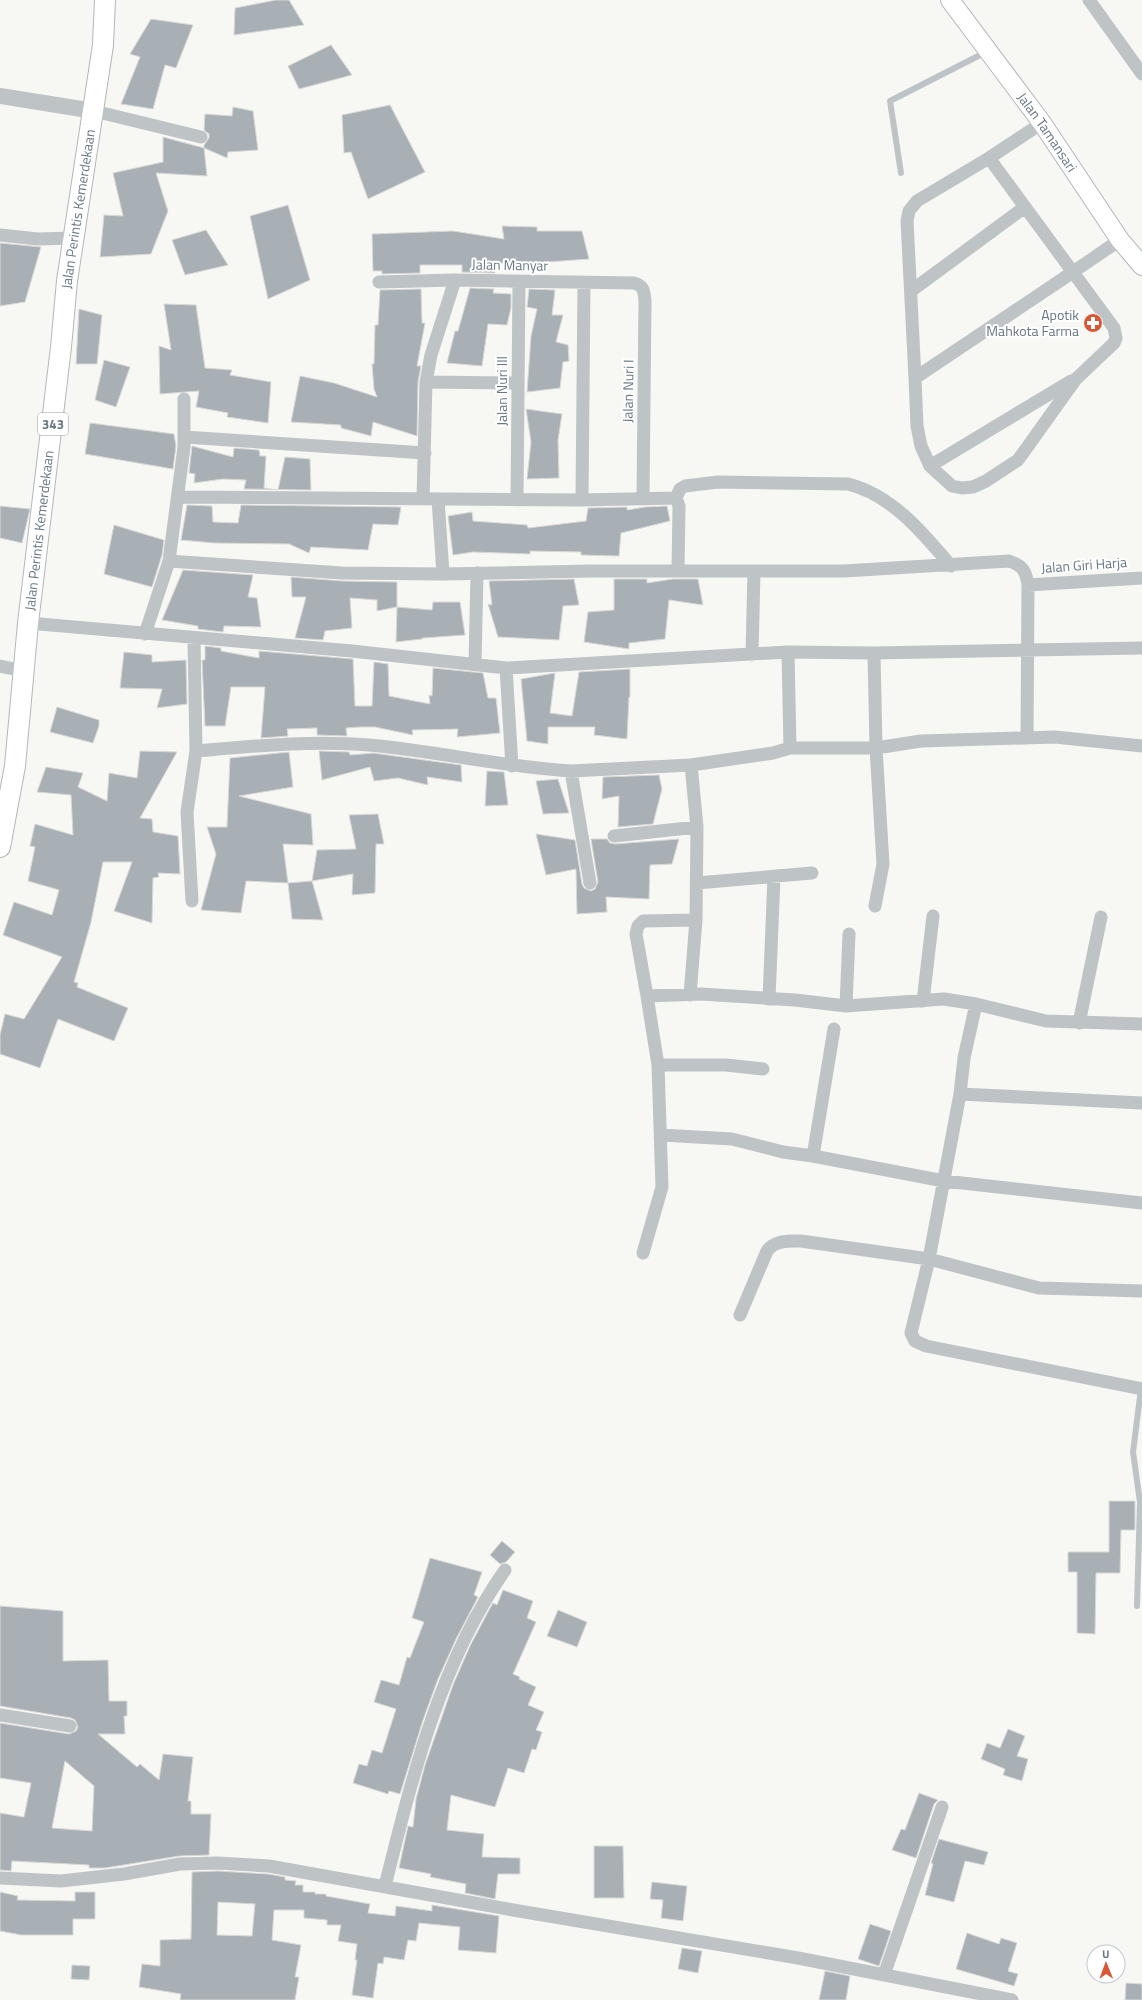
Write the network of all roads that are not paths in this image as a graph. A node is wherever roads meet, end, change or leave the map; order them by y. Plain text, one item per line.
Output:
1 (105, 0) edge
2 (950, 0) edge
3 (1089, 0) edge
4 (987, 52) junction
5 (1142, 74) edge
6 (0, 96) edge
7 (94, 111) junction
8 (1042, 123) junction
9 (201, 137) dead end
10 (989, 158) junction
11 (901, 173) dead end
12 (1025, 207) junction
13 (0, 234) edge
14 (74, 238) junction
15 (1120, 240) junction
16 (1141, 261) edge
17 (1073, 272) junction
18 (455, 280) junction
19 (379, 282) dead end
20 (519, 282) junction
21 (584, 283) junction
22 (641, 286) joint
23 (910, 291) junction
24 (915, 378) junction
25 (1076, 379) junction
26 (426, 382) junction
27 (517, 383) junction
28 (184, 399) dead end
29 (184, 437) junction
30 (425, 453) junction
31 (930, 466) junction
32 (179, 497) junction
33 (643, 498) junction
34 (676, 498) junction
35 (423, 499) junction
36 (438, 499) junction
37 (517, 500) junction
38 (582, 500) junction
39 (169, 561) junction
40 (952, 566) junction
41 (678, 571) junction
42 (754, 571) junction
43 (477, 573) junction
44 (443, 574) junction
45 (1142, 578) edge
46 (1028, 585) junction
47 (28, 623) junction
48 (145, 634) junction
49 (194, 638) junction
50 (1142, 648) edge
51 (1028, 649) junction
52 (788, 652) junction
53 (874, 654) junction
54 (752, 655) junction
55 (475, 664) junction
56 (0, 666) edge
57 (506, 668) junction
58 (24, 670) junction
59 (1027, 738) junction
60 (1142, 746) edge
61 (790, 748) junction
62 (876, 748) junction
63 (196, 751) junction
64 (512, 766) junction
65 (691, 766) junction
66 (572, 771) junction
67 (696, 827) junction
68 (614, 836) dead end
69 (0, 847) edge
70 (812, 873) dead end
71 (774, 877) junction
72 (697, 882) junction
73 (590, 883) dead end
74 (192, 901) dead end
75 (875, 906) dead end
76 (933, 916) dead end
77 (1101, 917) dead end
78 (696, 920) junction
79 (849, 934) dead end
80 (690, 995) junction
81 (647, 996) junction
82 (769, 999) junction
83 (923, 1001) junction
84 (976, 1004) junction
85 (846, 1006) junction
86 (1079, 1023) junction
87 (1142, 1024) edge
88 (834, 1029) dead end
89 (658, 1065) junction
90 (763, 1069) dead end
91 (960, 1094) junction
92 (1142, 1103) edge
93 (661, 1135) junction
94 (813, 1156) junction
95 (944, 1182) junction
96 (1142, 1202) edge
97 (643, 1253) dead end
98 (929, 1259) junction
99 (1142, 1291) edge
100 (740, 1315) dead end
101 (1142, 1389) edge
102 (505, 1570) dead end
103 (1137, 1606) dead end
104 (0, 1715) edge
105 (70, 1726) dead end
106 (942, 1806) dead end
107 (0, 1878) edge
108 (385, 1886) junction
109 (884, 1975) junction
110 (957, 1995) edge
111 (1012, 2000) edge

1 - 7 main road, Jalan Perintis Kemerdekaan / 343
2 - 4 main road, Jalan Tamansari
3 - 5 street
4 - 8 main road, Jalan Tamansari
4 - 11 lane
6 - 7 street
7 - 9 street
7 - 14 main road, Jalan Perintis Kemerdekaan / 343
8 - 10 street
8 - 15 main road, Jalan Tamansari
10 - 12 street
10 - 23 street
12 - 17 street
12 - 23 street
13 - 14 street
14 - 47 main road, Jalan Perintis Kemerdekaan / 343
15 - 16 main road, Jalan Tamansari
15 - 17 street
17 - 24 street
17 - 25 street
18 - 19 street, Jalan Manyar
18 - 20 street, Jalan Manyar
18 - 26 street
20 - 21 street, Jalan Manyar
20 - 27 street, Jalan Nuri III
21 - 22 street, Jalan Manyar
21 - 38 street
22 - 33 street, Jalan Nuri I
23 - 24 street
24 - 31 street
25 - 31 street
25 - 31 street
26 - 27 street
26 - 30 street
27 - 37 street, Jalan Nuri III
28 - 29 street
29 - 30 street
29 - 32 street
30 - 35 street
32 - 35 street
32 - 39 street
33 - 34 street
33 - 38 street
34 - 40 street
34 - 41 street
35 - 36 street
36 - 37 street
36 - 44 street
37 - 38 street
39 - 44 street
39 - 48 street
40 - 42 street
40 - 46 street
41 - 42 street
41 - 43 street
42 - 54 street
43 - 44 street
43 - 55 street
45 - 46 street, Jalan Giri Harja
46 - 51 street
47 - 48 street
47 - 58 main road, Jalan Perintis Kemerdekaan / 343
48 - 49 street
49 - 55 street
49 - 63 street
50 - 51 street
51 - 53 street
51 - 59 street
52 - 53 street
52 - 54 street
52 - 61 street
53 - 62 street
54 - 57 street
55 - 57 street
56 - 58 street
57 - 64 street
58 - 69 main road, Jalan Perintis Kemerdekaan / 343
59 - 60 street
59 - 62 street
61 - 62 street
61 - 65 street
62 - 75 street
63 - 64 street
63 - 74 street
64 - 66 street
65 - 66 street
65 - 67 street
66 - 73 street
67 - 68 street
67 - 72 street
70 - 71 street
71 - 72 street
71 - 82 street
72 - 78 street
76 - 83 street
77 - 86 street
78 - 80 street
78 - 81 street
79 - 85 street
80 - 81 street
80 - 82 street
81 - 89 street
82 - 85 street
83 - 84 street
83 - 85 street
84 - 86 street
84 - 91 street
86 - 87 street
88 - 94 street
89 - 90 street
89 - 93 street
91 - 92 street
91 - 95 street
93 - 94 street
93 - 97 street
94 - 95 street
95 - 96 street
95 - 98 street
98 - 99 street
98 - 100 street
98 - 101 street
101 - 103 lane
102 - 108 street
104 - 105 street
106 - 109 street
107 - 108 street
108 - 109 street
109 - 110 street
110 - 111 street

